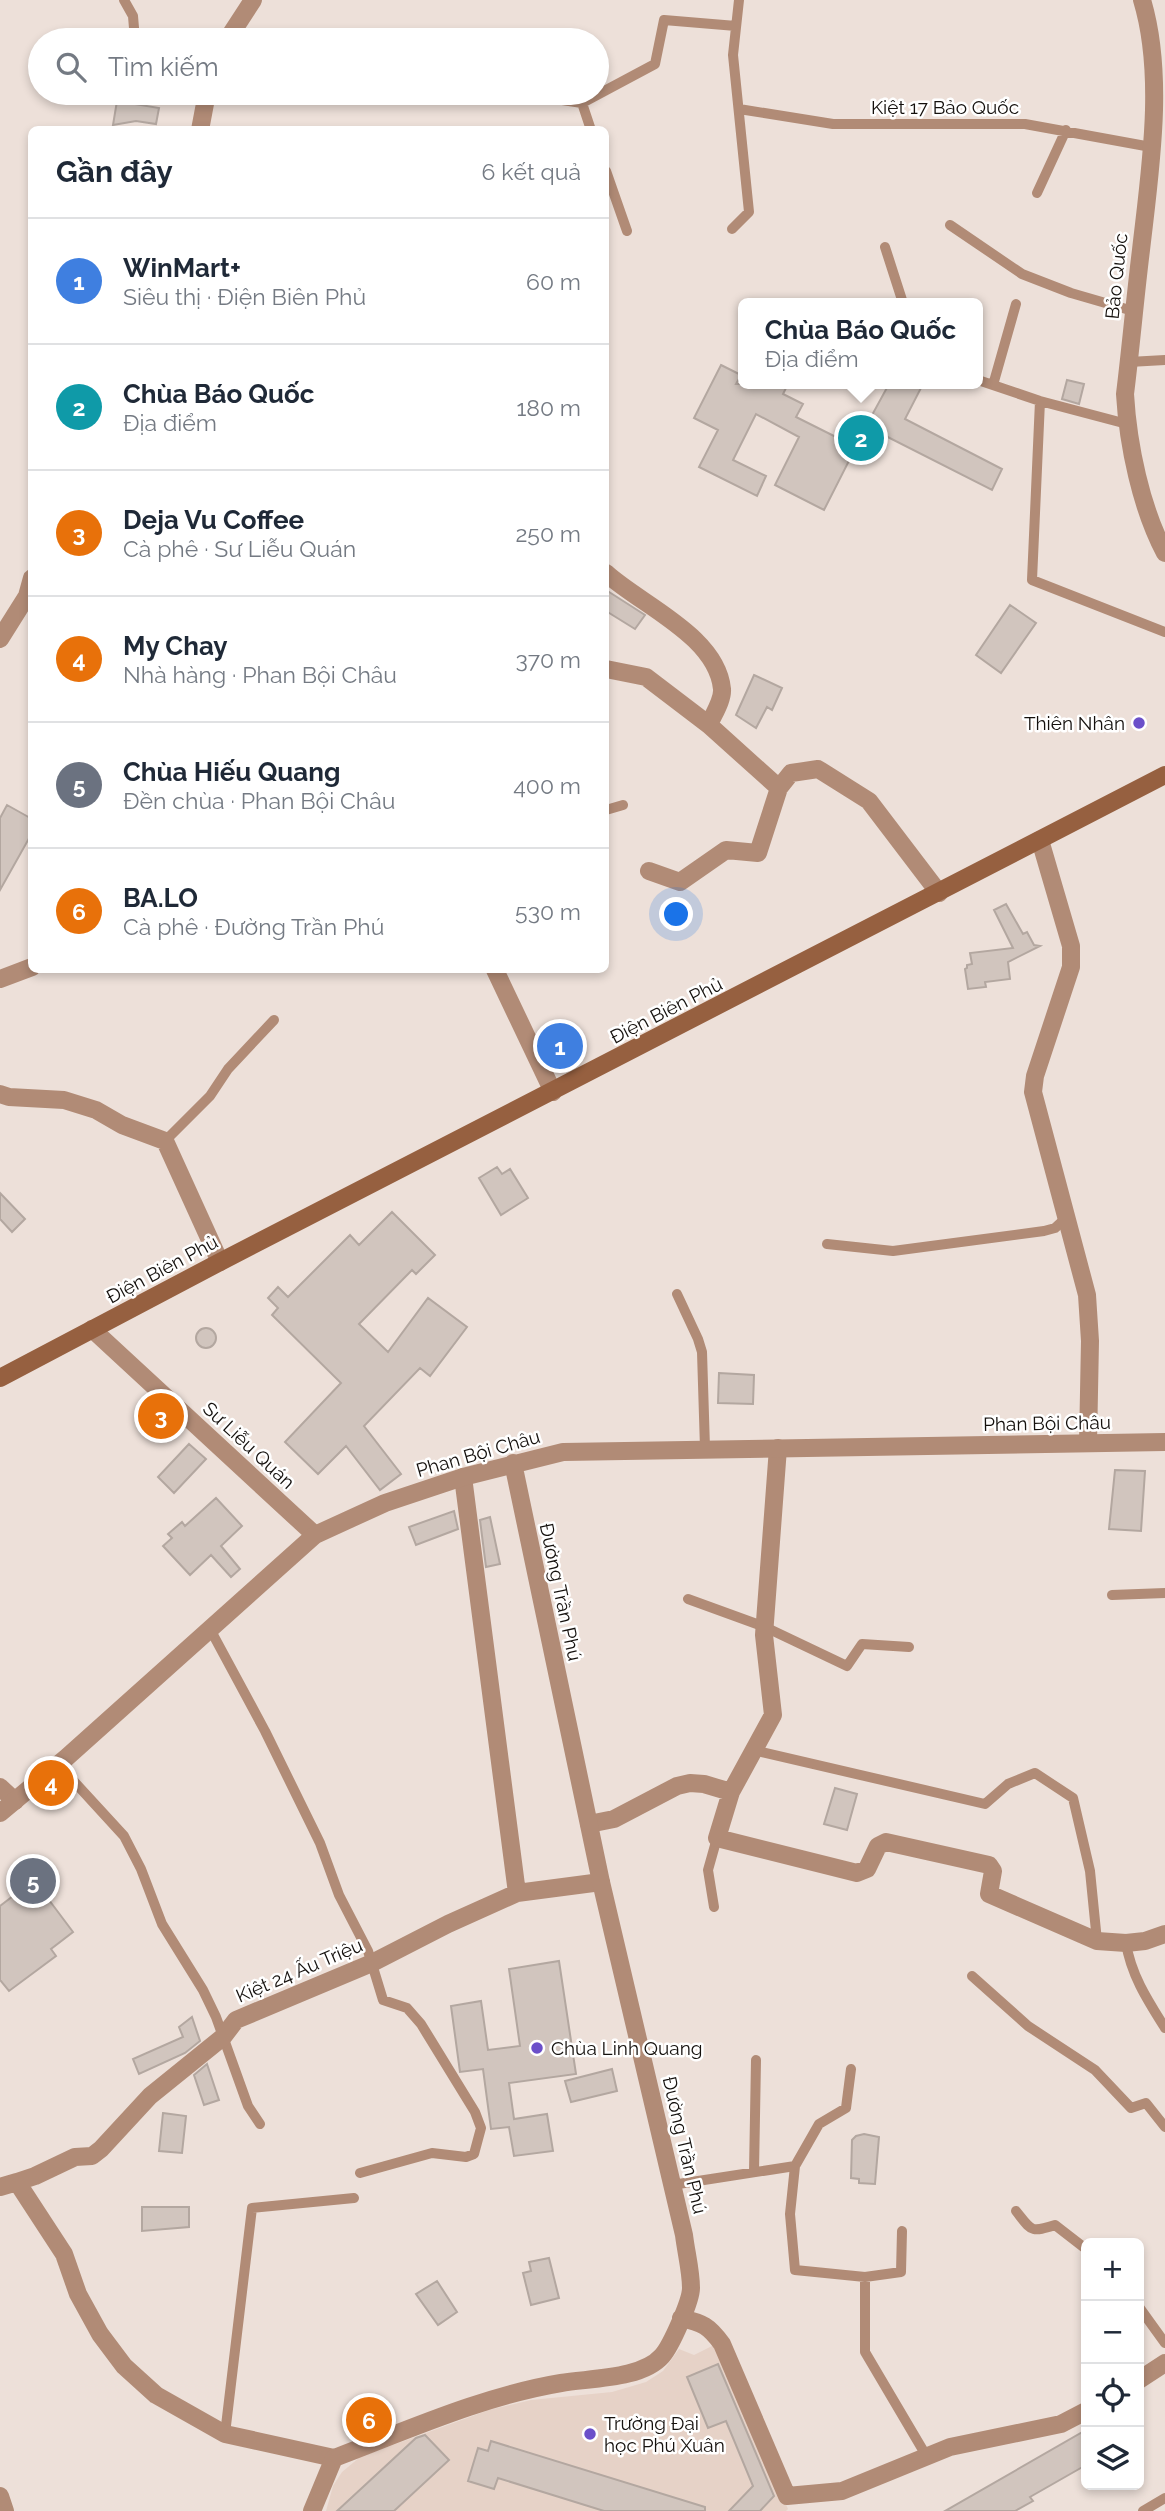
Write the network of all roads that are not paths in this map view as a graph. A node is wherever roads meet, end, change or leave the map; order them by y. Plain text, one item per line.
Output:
1 (124, 0) edge
2 (253, 0) edge
3 (739, 0) edge
4 (1142, 0) edge
5 (736, 26) junction
6 (134, 28) edge
7 (235, 28) edge
8 (609, 89) edge
9 (205, 105) edge
10 (583, 105) edge
11 (739, 109) junction
12 (201, 126) edge
13 (590, 126) edge
14 (1066, 130) junction
15 (1151, 147) junction
16 (609, 180) edge
17 (1037, 193) dead end
18 (950, 225) dead end
19 (732, 229) dead end
20 (627, 231) dead end
21 (886, 247) dead end
22 (901, 298) edge
23 (1016, 304) dead end
24 (1133, 311) junction
25 (1165, 360) edge
26 (1129, 362) junction
27 (983, 382) edge
28 (993, 386) junction
29 (1040, 401) junction
30 (1127, 424) junction
31 (1165, 553) edge
32 (609, 575) edge
33 (28, 592) edge
34 (1165, 632) edge
35 (0, 639) edge
36 (609, 670) edge
37 (709, 725) junction
38 (1165, 775) edge
39 (779, 788) junction
40 (623, 805) dead end
41 (609, 809) edge
42 (1040, 840) junction
43 (649, 871) dead end
44 (939, 893) junction
45 (28, 968) edge
46 (496, 973) edge
47 (0, 979) edge
48 (274, 1020) dead end
49 (553, 1092) junction
50 (0, 1094) edge
51 (165, 1141) junction
52 (1066, 1218) junction
53 (827, 1244) dead end
54 (220, 1262) junction
55 (677, 1294) dead end
56 (92, 1329) junction
57 (0, 1378) edge
58 (1165, 1442) edge
59 (1088, 1443) junction
60 (705, 1448) junction
61 (778, 1448) junction
62 (513, 1463) junction
63 (463, 1477) junction
64 (315, 1535) junction
65 (1165, 1593) edge
66 (1112, 1595) dead end
67 (688, 1599) dead end
68 (765, 1628) junction
69 (210, 1629) junction
70 (909, 1647) dead end
71 (753, 1751) junction
72 (58, 1764) junction
73 (0, 1787) edge
74 (731, 1793) junction
75 (15, 1801) junction
76 (0, 1813) edge
77 (589, 1824) junction
78 (717, 1838) junction
79 (601, 1882) junction
80 (517, 1894) junction
81 (714, 1907) dead end
82 (1165, 1934) edge
83 (1097, 1941) junction
84 (1126, 1943) junction
85 (372, 1963) junction
86 (972, 1976) dead end
87 (1165, 2028) edge
88 (223, 2037) junction
89 (755, 2060) dead end
90 (851, 2069) dead end
91 (260, 2124) dead end
92 (1165, 2127) edge
93 (795, 2166) junction
94 (754, 2172) junction
95 (360, 2173) dead end
96 (8, 2184) edge
97 (672, 2185) junction
98 (354, 2198) dead end
99 (1016, 2211) dead end
100 (902, 2231) dead end
101 (1081, 2245) edge
102 (865, 2277) junction
103 (1144, 2314) edge
104 (681, 2318) junction
105 (1165, 2343) edge
106 (1165, 2363) edge
107 (1144, 2377) edge
108 (1081, 2414) edge
109 (225, 2434) junction
110 (927, 2457) junction
111 (334, 2458) junction
112 (1165, 2498) edge
113 (312, 2511) edge
114 (1143, 2511) edge

1 - 6 lane
2 - 7 street
3 - 5 lane
4 - 15 street, Bảo Quốc
5 - 8 lane
5 - 11 lane
9 - 12 street
10 - 13 lane
11 - 14 lane, Kiệt 17 Bảo Quốc
11 - 19 lane
14 - 15 lane, Kiệt 17 Bảo Quốc
14 - 17 lane
15 - 24 street, Bảo Quốc
16 - 20 lane
18 - 24 lane
21 - 22 lane
23 - 28 lane
24 - 26 street, Bảo Quốc
25 - 26 lane
26 - 30 street, Bảo Quốc
27 - 28 lane
28 - 29 lane
29 - 30 lane
29 - 34 lane
30 - 31 street, Bảo Quốc
32 - 37 street
33 - 35 street
36 - 37 street
37 - 39 street
38 - 42 main road, Điện Biên Phủ
39 - 43 street
39 - 44 street
40 - 41 lane
42 - 44 main road, Điện Biên Phủ
42 - 52 street
44 - 49 main road, Điện Biên Phủ
45 - 47 street
46 - 49 street
48 - 51 lane
49 - 54 main road, Điện Biên Phủ
50 - 51 street
51 - 54 street
52 - 53 lane
52 - 59 street
54 - 56 main road, Điện Biên Phủ
55 - 60 lane
56 - 57 main road, Điện Biên Phủ
56 - 64 street, Sư Liễu Quán
58 - 59 street, Phan Bội Châu
59 - 61 street, Phan Bội Châu
60 - 61 street, Phan Bội Châu
60 - 62 street, Phan Bội Châu
61 - 68 street
62 - 63 street, Phan Bội Châu
62 - 77 street, Đường Trần Phú
63 - 64 street, Phan Bội Châu
63 - 80 street
64 - 69 street, Phan Bội Châu
65 - 66 lane
67 - 68 lane
68 - 70 lane
68 - 71 street
69 - 72 street, Phan Bội Châu
69 - 85 lane
71 - 74 street
71 - 83 lane
72 - 75 street, Phan Bội Châu
72 - 88 lane
73 - 75 street
74 - 77 street
74 - 78 street
75 - 76 street, Phan Bội Châu
77 - 79 street, Đường Trần Phú
78 - 81 lane
78 - 83 street
79 - 80 street, Kiệt 24 Ấu Triệu
79 - 97 street, Đường Trần Phú
80 - 85 street, Kiệt 24 Ấu Triệu
82 - 84 street
83 - 84 street
84 - 87 lane
85 - 88 street, Kiệt 24 Ấu Triệu
85 - 95 lane
86 - 92 lane
88 - 91 lane
88 - 96 street, Kiệt 24 Ấu Triệu
89 - 94 lane
90 - 93 lane
93 - 94 lane
93 - 102 lane
94 - 97 lane
96 - 109 street
97 - 104 street, Đường Trần Phú
98 - 109 lane
99 - 101 lane
100 - 102 lane
102 - 110 lane
103 - 105 lane
104 - 110 street
104 - 111 street, Đường Trần Phú
106 - 107 street
108 - 110 street
109 - 111 street
111 - 113 street
112 - 114 lane

